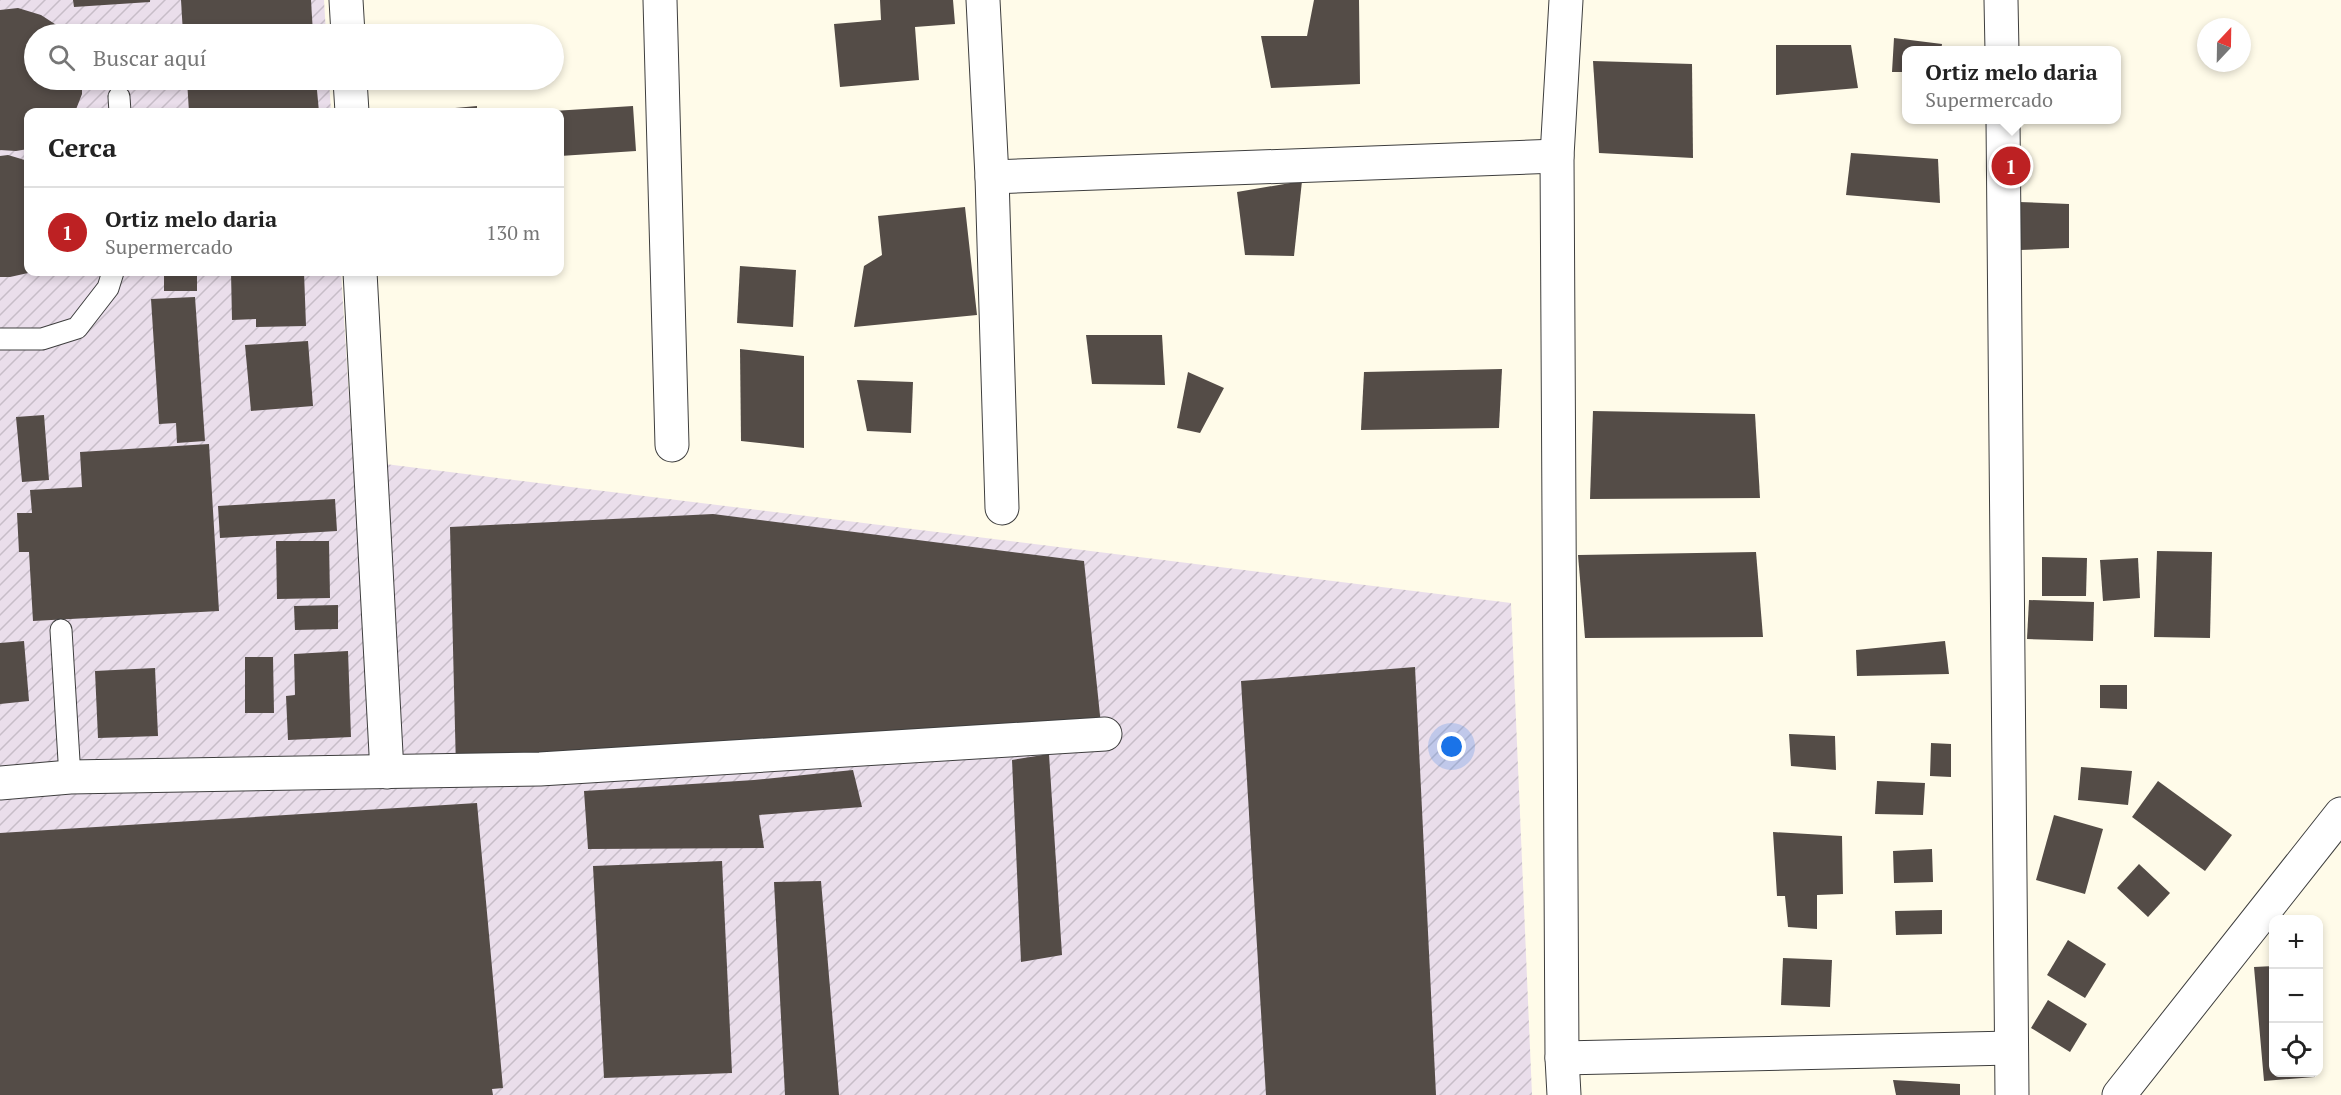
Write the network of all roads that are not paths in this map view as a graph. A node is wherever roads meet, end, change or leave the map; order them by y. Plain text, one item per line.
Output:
1 (346, 0) edge
2 (660, 0) edge
3 (983, 0) edge
4 (1566, 0) edge
5 (2001, 0) edge
6 (347, 24) edge
7 (2002, 46) edge
8 (351, 90) edge
9 (352, 108) edge
10 (2002, 124) edge
11 (1557, 156) junction
12 (992, 177) junction
13 (112, 276) edge
14 (360, 276) edge
15 (0, 339) edge
16 (672, 445) dead end
17 (1002, 508) dead end
18 (61, 630) dead end
19 (1105, 734) dead end
20 (387, 771) junction
21 (70, 777) junction
22 (0, 783) edge
23 (2341, 814) edge
24 (2011, 1048) junction
25 (1562, 1058) junction
26 (1564, 1095) edge
27 (2012, 1095) edge
28 (2119, 1095) edge

1 - 6 street
2 - 16 street
3 - 12 street
4 - 11 street
5 - 7 street
8 - 9 street
10 - 24 street
11 - 12 street
11 - 25 street
12 - 17 street
13 - 15 lane
14 - 20 street
18 - 21 lane
19 - 20 street
20 - 21 street
21 - 22 street
23 - 28 street
24 - 25 street
24 - 27 street
25 - 26 street

